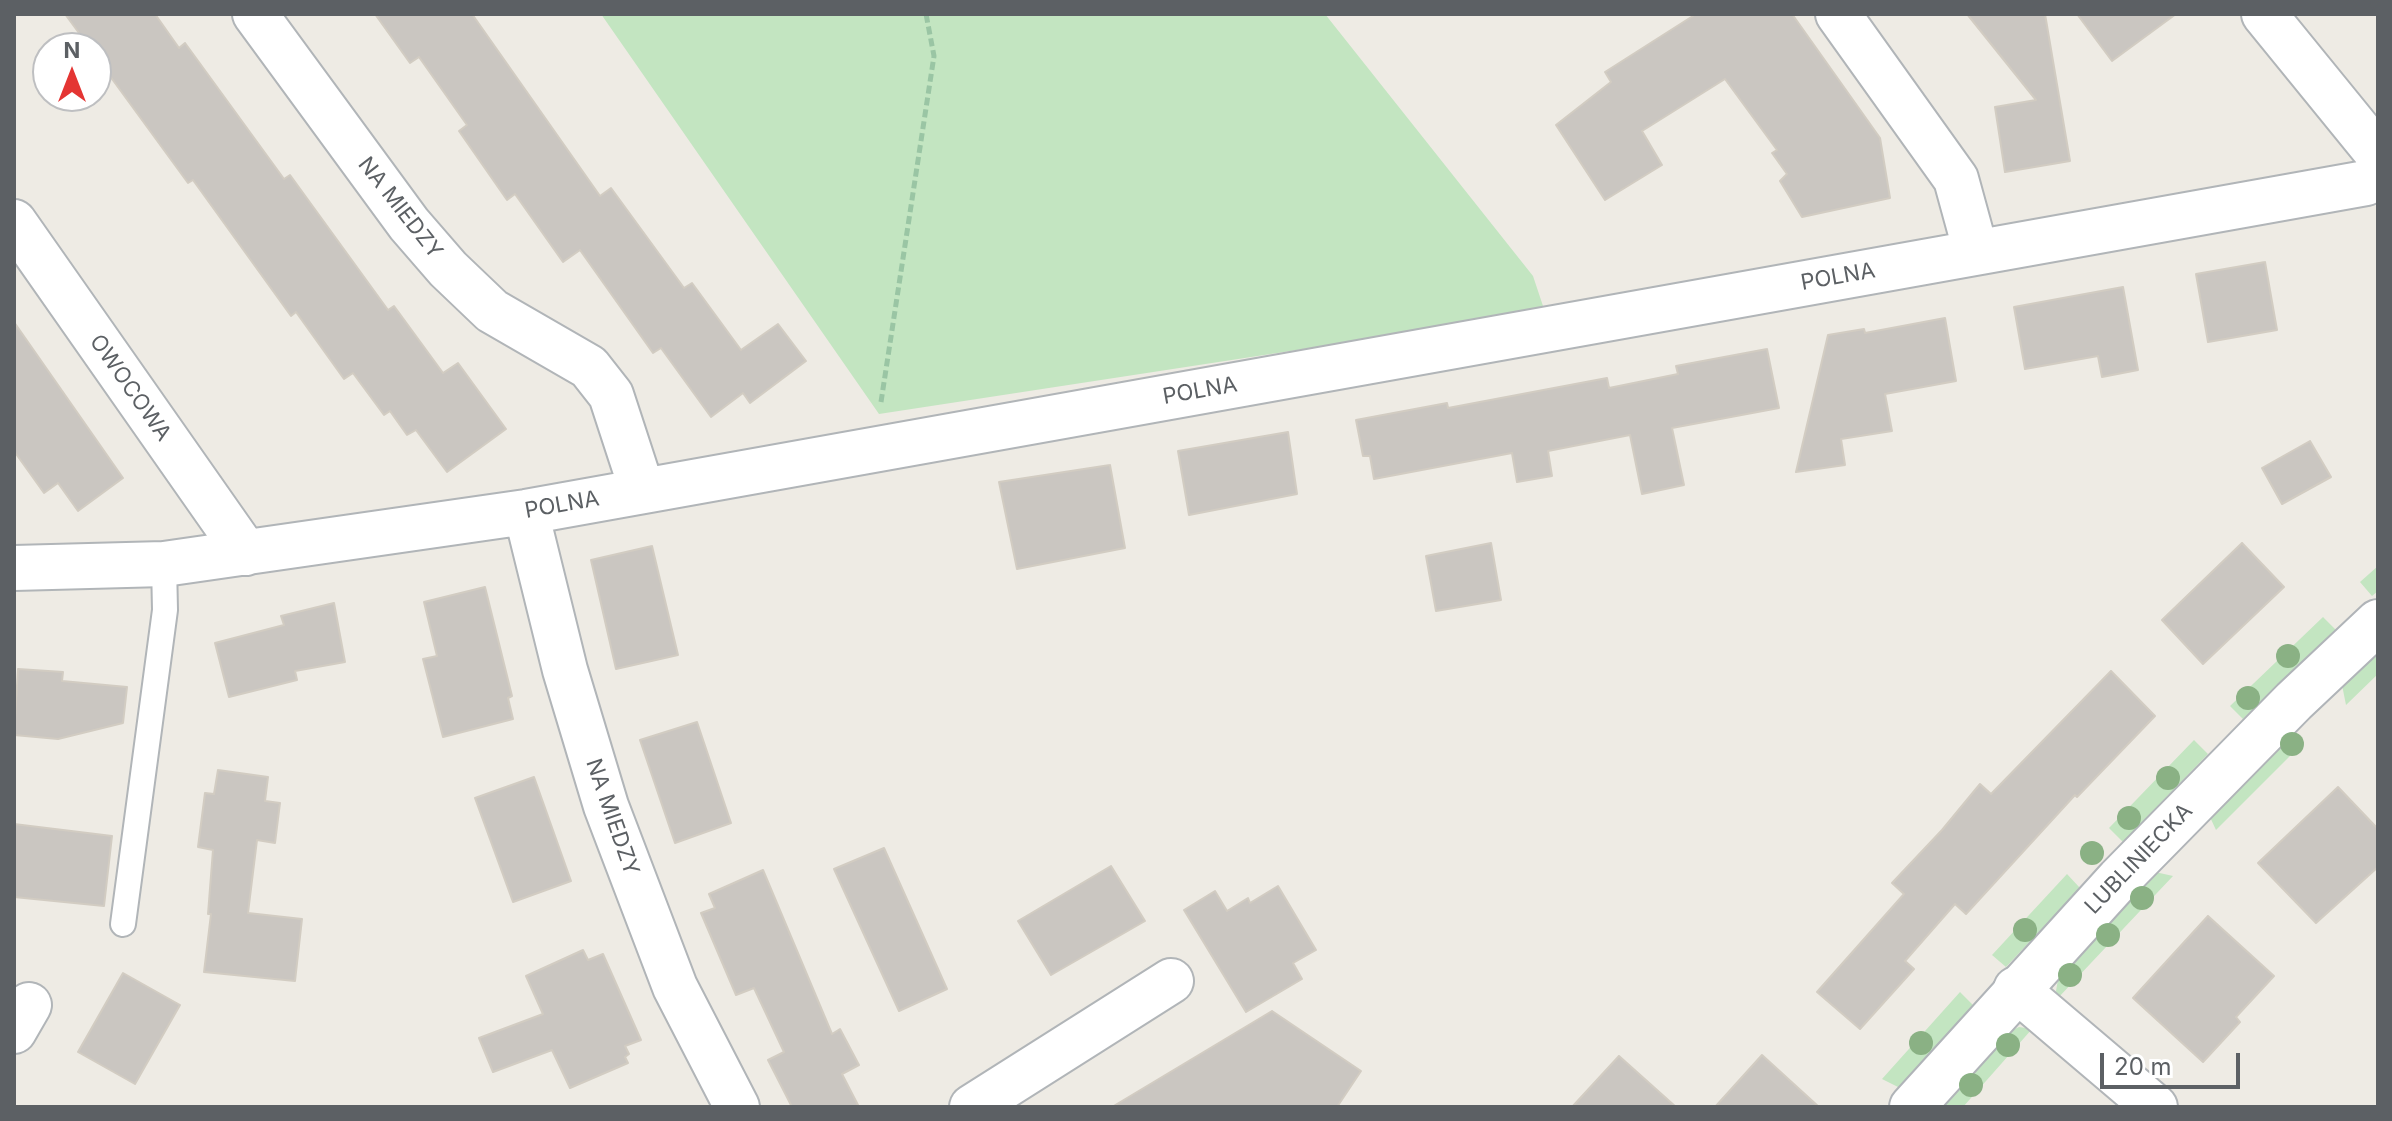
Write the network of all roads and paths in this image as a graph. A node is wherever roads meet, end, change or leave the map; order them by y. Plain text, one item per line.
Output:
1 (255, 14) edge
2 (926, 14) edge
3 (1838, 14) edge
4 (2264, 14) edge
5 (2378, 154) edge
6 (2378, 172) edge
7 (14, 222) edge
8 (1976, 252) junction
9 (880, 408) dead end
10 (642, 490) junction
11 (526, 512) junction
12 (246, 553) junction
13 (164, 564) junction
14 (14, 568) edge
15 (2378, 622) edge
16 (123, 924) dead end
17 (1171, 981) dead end
18 (2016, 989) junction
19 (737, 1107) edge
20 (972, 1107) edge
21 (1912, 1107) edge
22 (2155, 1107) edge

1 - 10 street, NA MIEDZY
2 - 9 path
3 - 8 street
4 - 5 street
6 - 8 street, POLNA
7 - 12 street, OWOCOWA
8 - 10 street, POLNA
10 - 11 street, POLNA
11 - 12 street, POLNA
11 - 19 street, NA MIEDZY
12 - 13 street, POLNA
13 - 14 street, POLNA
13 - 16 lane
15 - 18 street, LUBLINIECKA
17 - 20 street
18 - 21 street, LUBLINIECKA
18 - 22 street

